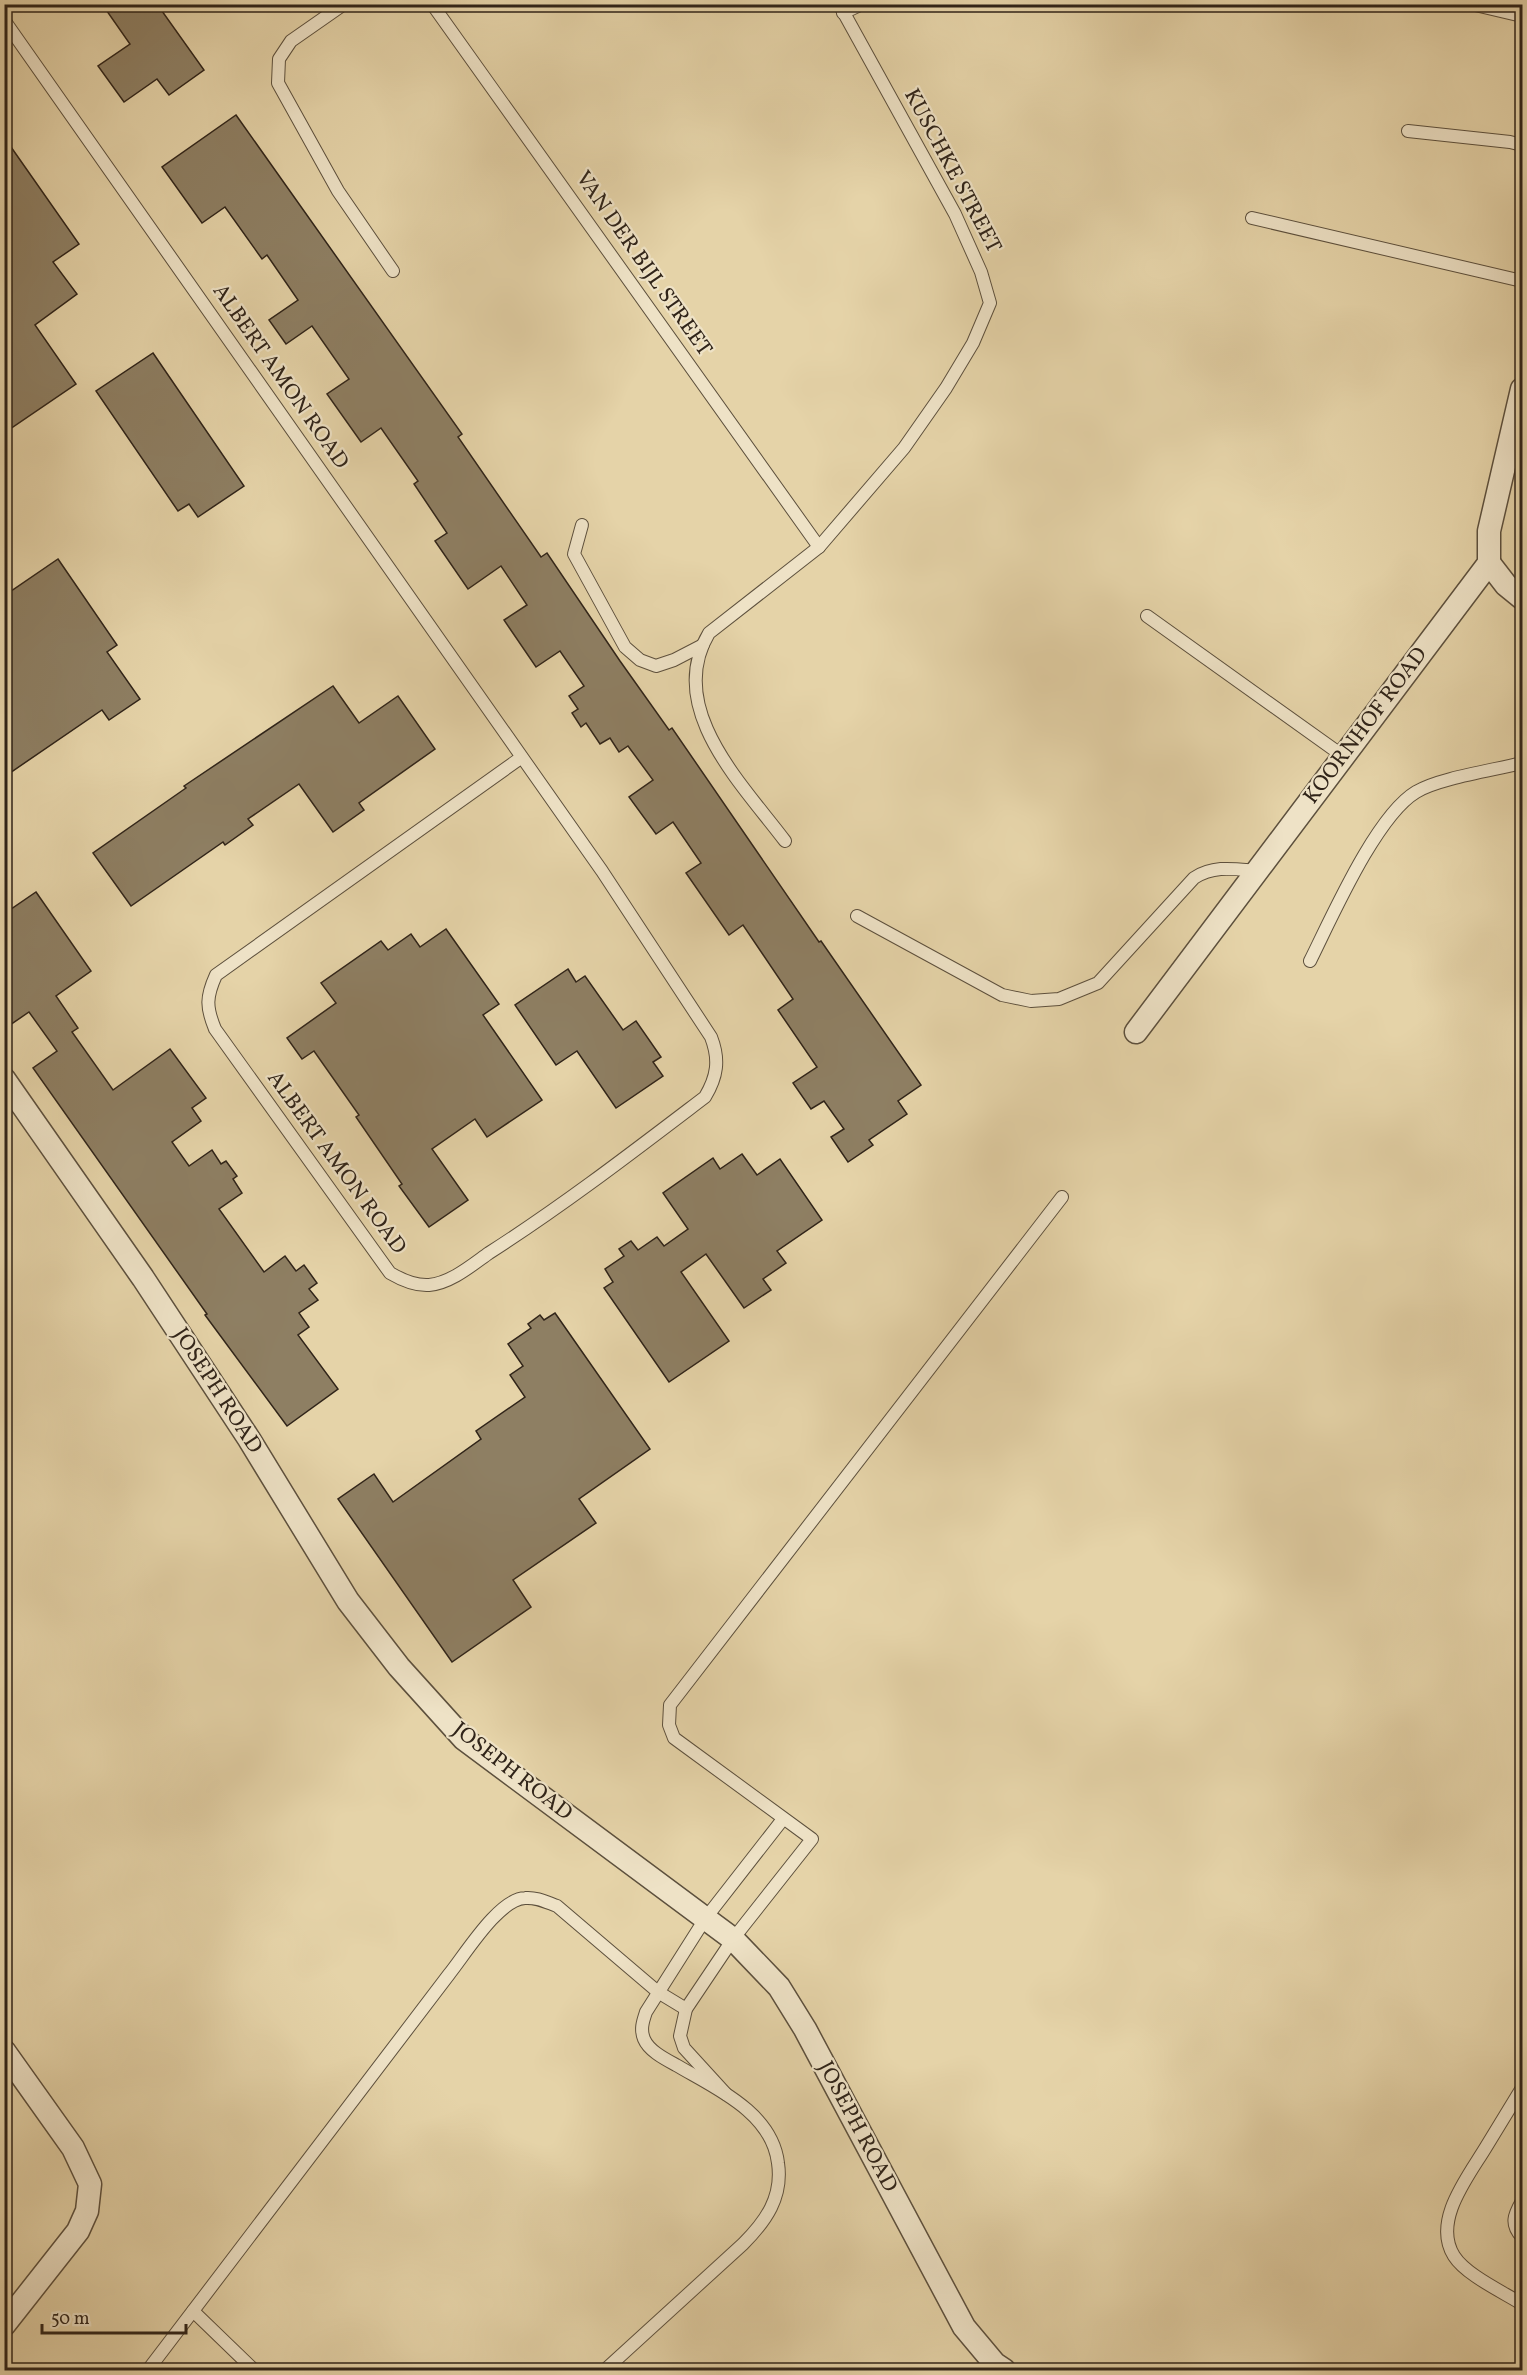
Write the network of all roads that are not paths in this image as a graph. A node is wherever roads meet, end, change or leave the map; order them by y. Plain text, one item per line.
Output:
1 (344, 4) edge
2 (432, 4) edge
3 (861, 4) edge
4 (1471, 4) edge
5 (841, 9) edge
6 (1522, 16) edge
7 (4, 20) edge
8 (1408, 131) dead end
9 (1522, 146) edge
10 (1252, 218) dead end
11 (393, 271) dead end
12 (1522, 280) edge
13 (1522, 389) edge
14 (582, 525) dead end
15 (819, 547) junction
16 (1488, 563) junction
17 (1522, 597) edge
18 (1147, 616) dead end
19 (703, 645) junction
20 (1343, 756) junction
21 (522, 757) junction
22 (1522, 764) edge
23 (785, 841) dead end
24 (1257, 871) junction
25 (857, 916) dead end
26 (1310, 961) dead end
27 (1136, 1032) dead end
28 (4, 1079) edge
29 (1062, 1197) dead end
30 (783, 1819) junction
31 (705, 1919) junction
32 (733, 1939) junction
33 (658, 1992) junction
34 (686, 2009) junction
35 (4, 2051) edge
36 (1522, 2088) edge
37 (726, 2094) junction
38 (1522, 2201) edge
39 (1522, 2236) edge
40 (1522, 2304) edge
41 (193, 2311) junction
42 (4, 2325) edge
43 (148, 2370) edge
44 (254, 2370) edge
45 (605, 2370) edge
46 (1004, 2370) edge

1 - 11 lane
2 - 15 lane, VAN DER BIJL STREET
3 - 5 lane
4 - 6 lane
5 - 15 lane, KUSCHKE STREET
7 - 21 lane, ALBERT AMON ROAD
8 - 9 lane
10 - 12 lane
13 - 16 street
14 - 19 lane
15 - 19 lane, KUSCHKE STREET
16 - 17 street
16 - 20 street, KOORNHOF ROAD
18 - 20 lane
19 - 23 lane, KUSCHKE STREET
20 - 24 street, KOORNHOF ROAD
21 - 21 lane, ALBERT AMON ROAD
22 - 26 lane
24 - 25 lane
24 - 27 street, KOORNHOF ROAD
28 - 31 street, JOSEPH ROAD
29 - 30 lane
30 - 31 lane
30 - 32 lane
31 - 32 street, JOSEPH ROAD
31 - 33 lane
32 - 34 lane
32 - 46 street, JOSEPH ROAD
33 - 34 lane
33 - 37 lane
33 - 41 lane
34 - 37 lane
35 - 42 street
36 - 40 lane
37 - 45 lane
38 - 39 lane
41 - 43 lane
41 - 44 lane

